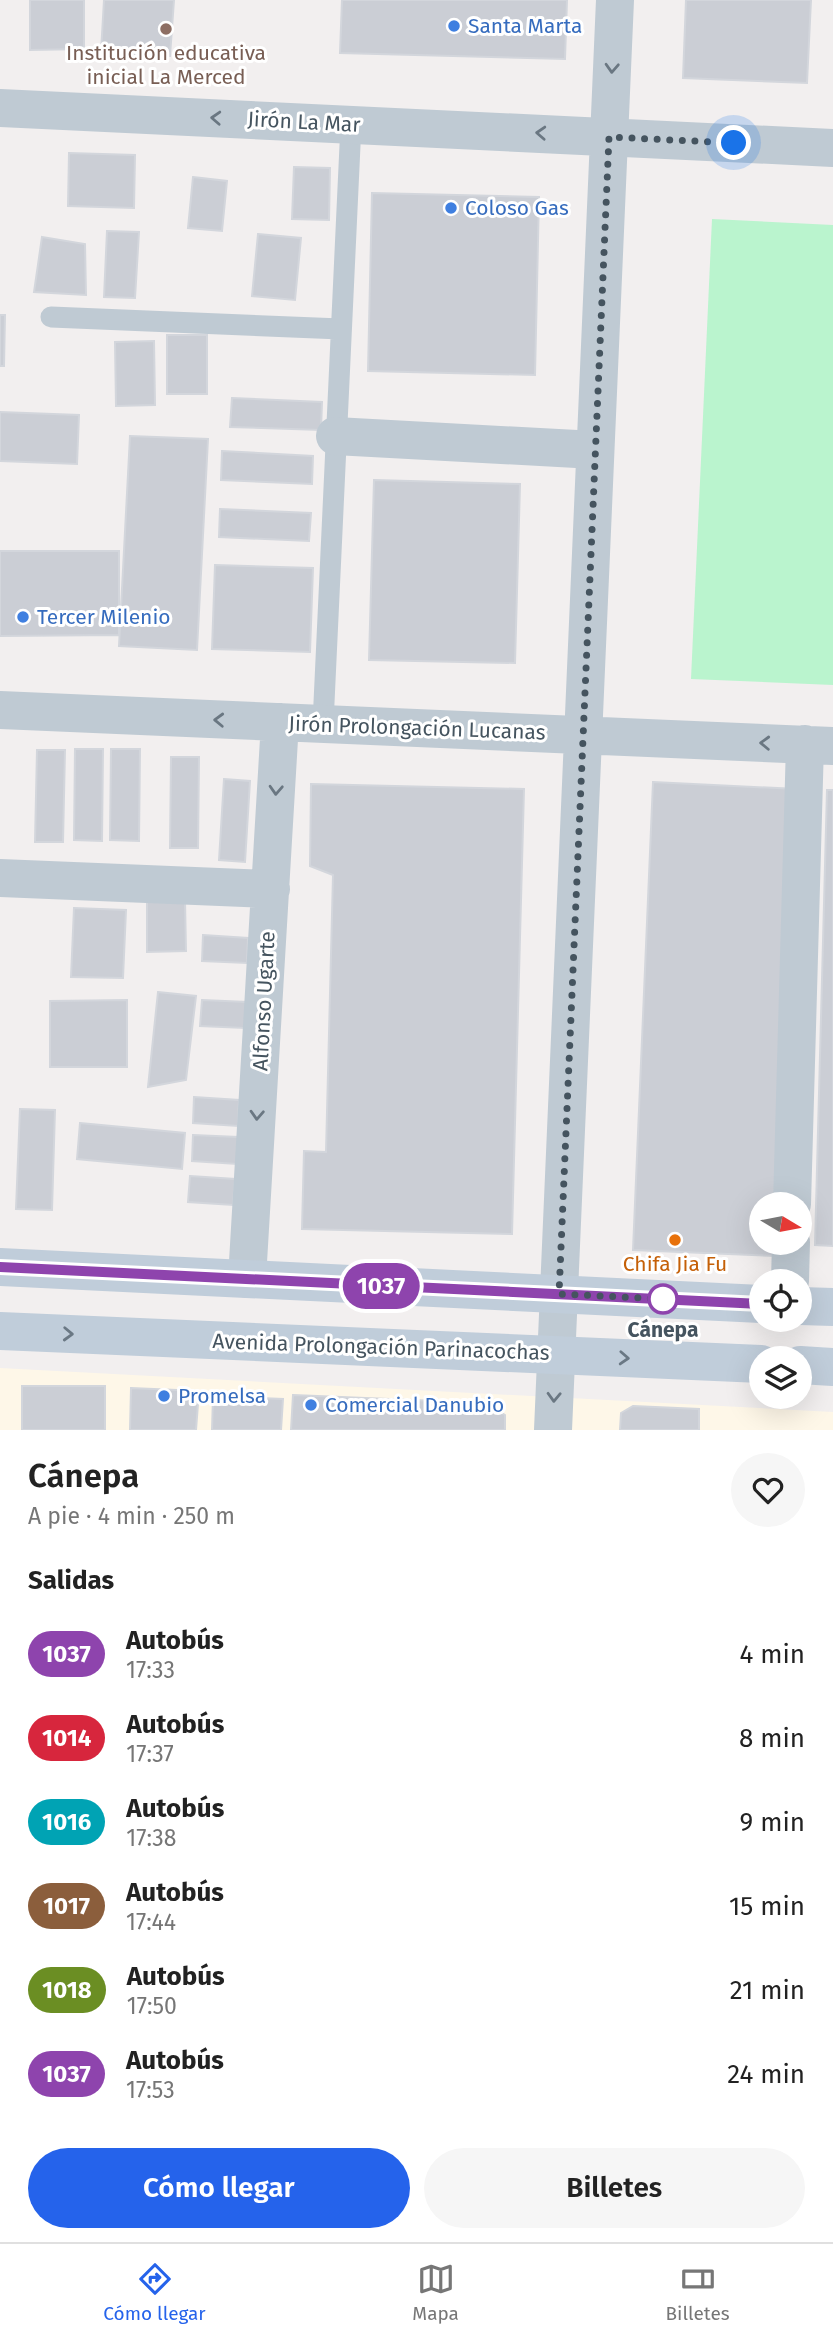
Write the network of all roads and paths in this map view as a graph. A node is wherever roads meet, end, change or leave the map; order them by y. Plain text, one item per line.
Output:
1 (615, 0) edge
2 (0, 108) edge
3 (351, 124) junction
4 (609, 137) junction
5 (833, 148) edge
6 (51, 317) dead end
7 (341, 329) junction
8 (335, 436) junction
9 (595, 450) junction
10 (0, 710) edge
11 (281, 722) junction
12 (323, 724) junction
13 (583, 735) junction
14 (819, 745) edge
15 (0, 878) edge
16 (271, 889) junction
17 (793, 1192) edge
18 (0, 1267) edge
19 (247, 1279) junction
20 (559, 1294) junction
21 (749, 1303) edge
22 (812, 1306) edge
23 (833, 1307) edge
24 (0, 1331) edge
25 (556, 1355) junction
26 (749, 1363) edge
27 (812, 1366) edge
28 (833, 1367) edge
29 (553, 1430) edge

1 -> 4 street
3 -> 2 street, Jirón La Mar
4 -> 3 street, Jirón La Mar
3 - 7 lane
4 - 5 street, Jirón La Mar
4 - 9 street
6 - 7 lane
7 - 8 lane
8 - 9 street
8 - 12 lane
9 - 13 street
11 -> 10 street, Jirón Prolongación Lucanas
11 - 12 street, Jirón Prolongación Lucanas
11 -> 16 street, Alfonso Ugarte
12 - 13 street, Jirón Prolongación Lucanas
14 -> 13 street, Jirón Prolongación Lucanas
13 - 20 street
14 - 17 street
15 - 16 street
16 -> 19 street, Alfonso Ugarte
18 - 19 main road
19 - 20 main road
20 - 21 main road
20 - 25 street
22 - 23 main road
24 -> 25 main road, Avenida Prolongación Parinacochas
25 -> 26 main road, Avenida Prolongación Parinacochas
25 -> 29 street
27 - 28 main road

